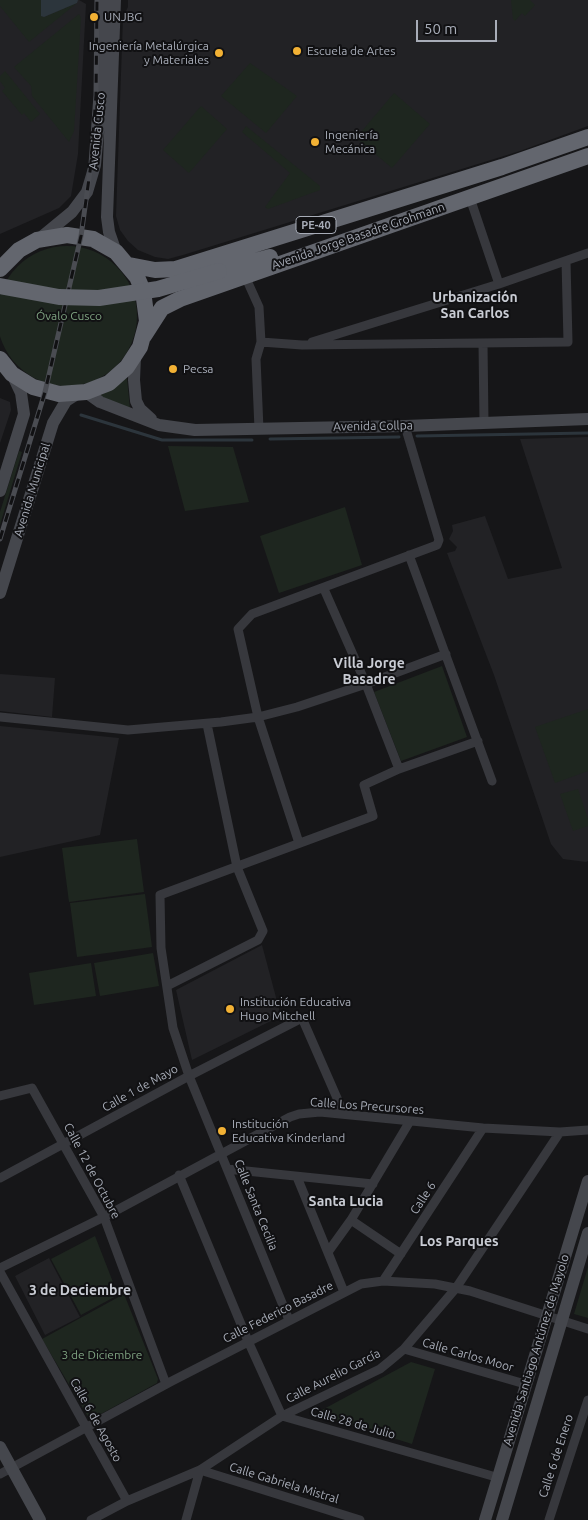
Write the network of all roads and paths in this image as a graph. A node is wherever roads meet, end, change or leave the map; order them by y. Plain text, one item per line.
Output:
1 (103, 0) edge
2 (115, 0) edge
3 (588, 137) edge
4 (588, 156) edge
5 (470, 198) junction
6 (369, 209) junction
7 (382, 227) junction
8 (34, 241) junction
9 (0, 252) edge
10 (116, 252) junction
11 (588, 253) edge
12 (566, 261) junction
13 (129, 265) junction
14 (0, 269) edge
15 (219, 271) junction
16 (246, 276) junction
17 (499, 284) junction
18 (0, 286) edge
19 (144, 336) junction
20 (261, 342) junction
21 (483, 343) junction
22 (302, 345) junction
23 (135, 357) junction
24 (0, 359) edge
25 (12, 374) junction
26 (82, 393) junction
27 (588, 419) edge
28 (484, 423) junction
29 (159, 425) junction
30 (405, 426) junction
31 (259, 429) junction
32 (0, 491) edge
33 (409, 555) junction
34 (324, 589) junction
35 (0, 593) edge
36 (446, 654) junction
37 (366, 684) junction
38 (258, 717) junction
39 (0, 718) edge
40 (207, 724) junction
41 (478, 741) junction
42 (399, 769) junction
43 (492, 781) dead end
44 (299, 843) junction
45 (237, 867) junction
46 (167, 986) junction
47 (188, 1076) junction
48 (0, 1096) edge
49 (344, 1114) junction
50 (410, 1121) junction
51 (483, 1128) junction
52 (588, 1130) edge
53 (560, 1132) junction
54 (64, 1145) junction
55 (221, 1154) junction
56 (227, 1169) junction
57 (179, 1175) junction
58 (297, 1177) junction
59 (0, 1178) edge
60 (588, 1181) edge
61 (372, 1184) junction
62 (104, 1217) junction
63 (351, 1220) junction
64 (588, 1234) edge
65 (328, 1252) junction
66 (401, 1254) junction
67 (0, 1268) edge
68 (0, 1272) edge
69 (383, 1281) junction
70 (456, 1288) junction
71 (344, 1292) junction
72 (546, 1316) junction
73 (290, 1320) junction
74 (562, 1321) junction
75 (588, 1329) edge
76 (248, 1341) junction
77 (404, 1350) junction
78 (166, 1384) junction
79 (525, 1384) junction
80 (588, 1400) edge
81 (282, 1416) junction
82 (85, 1427) junction
83 (0, 1447) edge
84 (200, 1470) junction
85 (6, 1471) edge
86 (496, 1477) junction
87 (127, 1501) junction
88 (40, 1520) edge
89 (91, 1520) edge
90 (186, 1520) edge
91 (360, 1520) edge
92 (485, 1520) edge
93 (502, 1520) edge
94 (549, 1520) edge

1 - 8 main road, Avenida Cusco
2 - 10 main road, Avenida Cusco
3 - 6 highway, Avenida Jorge Basadre Grohmann / PE-40
4 - 5 highway, Avenida Jorge Basadre Grohmann / PE-40
5 - 7 highway, Avenida Jorge Basadre Grohmann / PE-40
5 - 17 street
6 - 13 highway, Avenida Jorge Basadre Grohmann / PE-40
6 - 15 highway
7 - 15 highway
7 - 16 highway, Avenida Jorge Basadre Grohmann / PE-40
8 - 9 highway
8 - 10 highway
8 - 14 highway
10 - 13 highway
11 - 12 street
12 - 17 street
12 - 21 street
13 - 19 highway
15 - 18 highway, bridge
16 - 19 highway, Avenida Jorge Basadre Grohmann / PE-40
16 - 20 street
17 - 22 street
19 - 23 highway
20 - 22 street
20 - 31 street
21 - 22 street
21 - 28 street
23 - 26 highway
23 - 29 main road
24 - 25 highway
25 - 26 highway
25 - 32 main road
26 - 29 main road, Avenida Collpa
26 - 35 main road, Avenida Municipal
27 - 28 main road, Avenida Collpa
28 - 30 main road, Avenida Collpa
29 - 31 main road, Avenida Collpa
30 - 31 main road, Avenida Collpa
30 - 33 street
33 - 34 street
33 - 36 street
34 - 37 street
34 - 38 street
36 - 37 street
36 - 41 street
37 - 38 street
37 - 42 street
38 - 40 street
38 - 44 street
39 - 40 street
40 - 45 street
41 - 42 street
41 - 43 street
42 - 44 street
44 - 45 street
45 - 46 street, Calle Santa Cecilia
45 - 46 street
46 - 47 street, Calle Santa Cecilia
47 - 49 street, Calle 1 de Mayo
47 - 54 street, Calle 1 de Mayo
47 - 55 street, Calle Santa Cecilia
48 - 54 street, Calle 12 de Octubre
49 - 50 street, Calle Los Precursores
49 - 55 street, Calle Los Precursores
50 - 51 street, Calle Los Precursores
50 - 61 street
51 - 53 street, Calle Los Precursores
51 - 66 street, Calle 6
52 - 53 street
53 - 70 street, Calle Aurelio García
54 - 59 street, Calle 1 de Mayo
54 - 62 street, Calle 12 de Octubre
55 - 56 street, Calle Santa Cecilia
55 - 57 street, Calle Los Precursores
56 - 58 street
56 - 73 street, Calle Santa Cecilia
57 - 62 street, Calle Los Precursores
57 - 76 street
58 - 61 street
58 - 65 street
60 - 72 main road, Avenida Santiago Antúnez de Mayolo
61 - 63 street
62 - 67 street, Calle Los Precursores
62 - 78 street, Calle 12 de Octubre
63 - 65 street
63 - 66 street
64 - 74 main road, Avenida Santiago Antúnez de Mayolo
65 - 71 street
66 - 69 street, Calle 6
68 - 82 street, Calle 6 de Agosto
69 - 70 street, Calle Federico Basadre
69 - 71 street, Calle Federico Basadre
70 - 72 street, Calle Federico Basadre
70 - 77 street, Calle Aurelio García
71 - 73 street, Calle Federico Basadre
72 - 74 street, Calle Federico Basadre
72 - 79 main road, Avenida Santiago Antúnez de Mayolo
73 - 76 street, Calle Federico Basadre
74 - 75 street, Calle Federico Basadre
74 - 93 main road, Avenida Santiago Antúnez de Mayolo
76 - 78 street, Calle Federico Basadre
76 - 81 street
77 - 79 street, Calle Carlos Moor
77 - 81 street, Calle Aurelio García
78 - 82 street, Calle Federico Basadre
79 - 86 main road, Avenida Santiago Antúnez de Mayolo
80 - 94 street, Calle 6 de Enero
81 - 84 street, Calle Aurelio García
81 - 86 street, Calle 28 de Julio
82 - 85 street, Calle Federico Basadre
82 - 87 street, Calle 6 de Agosto
83 - 85 main road
84 - 87 street, Calle Aurelio García
84 - 90 street
84 - 91 street, Calle Gabriela Mistral
85 - 88 main road
86 - 92 main road, Avenida Santiago Antúnez de Mayolo
87 - 89 street, Calle Aurelio García

